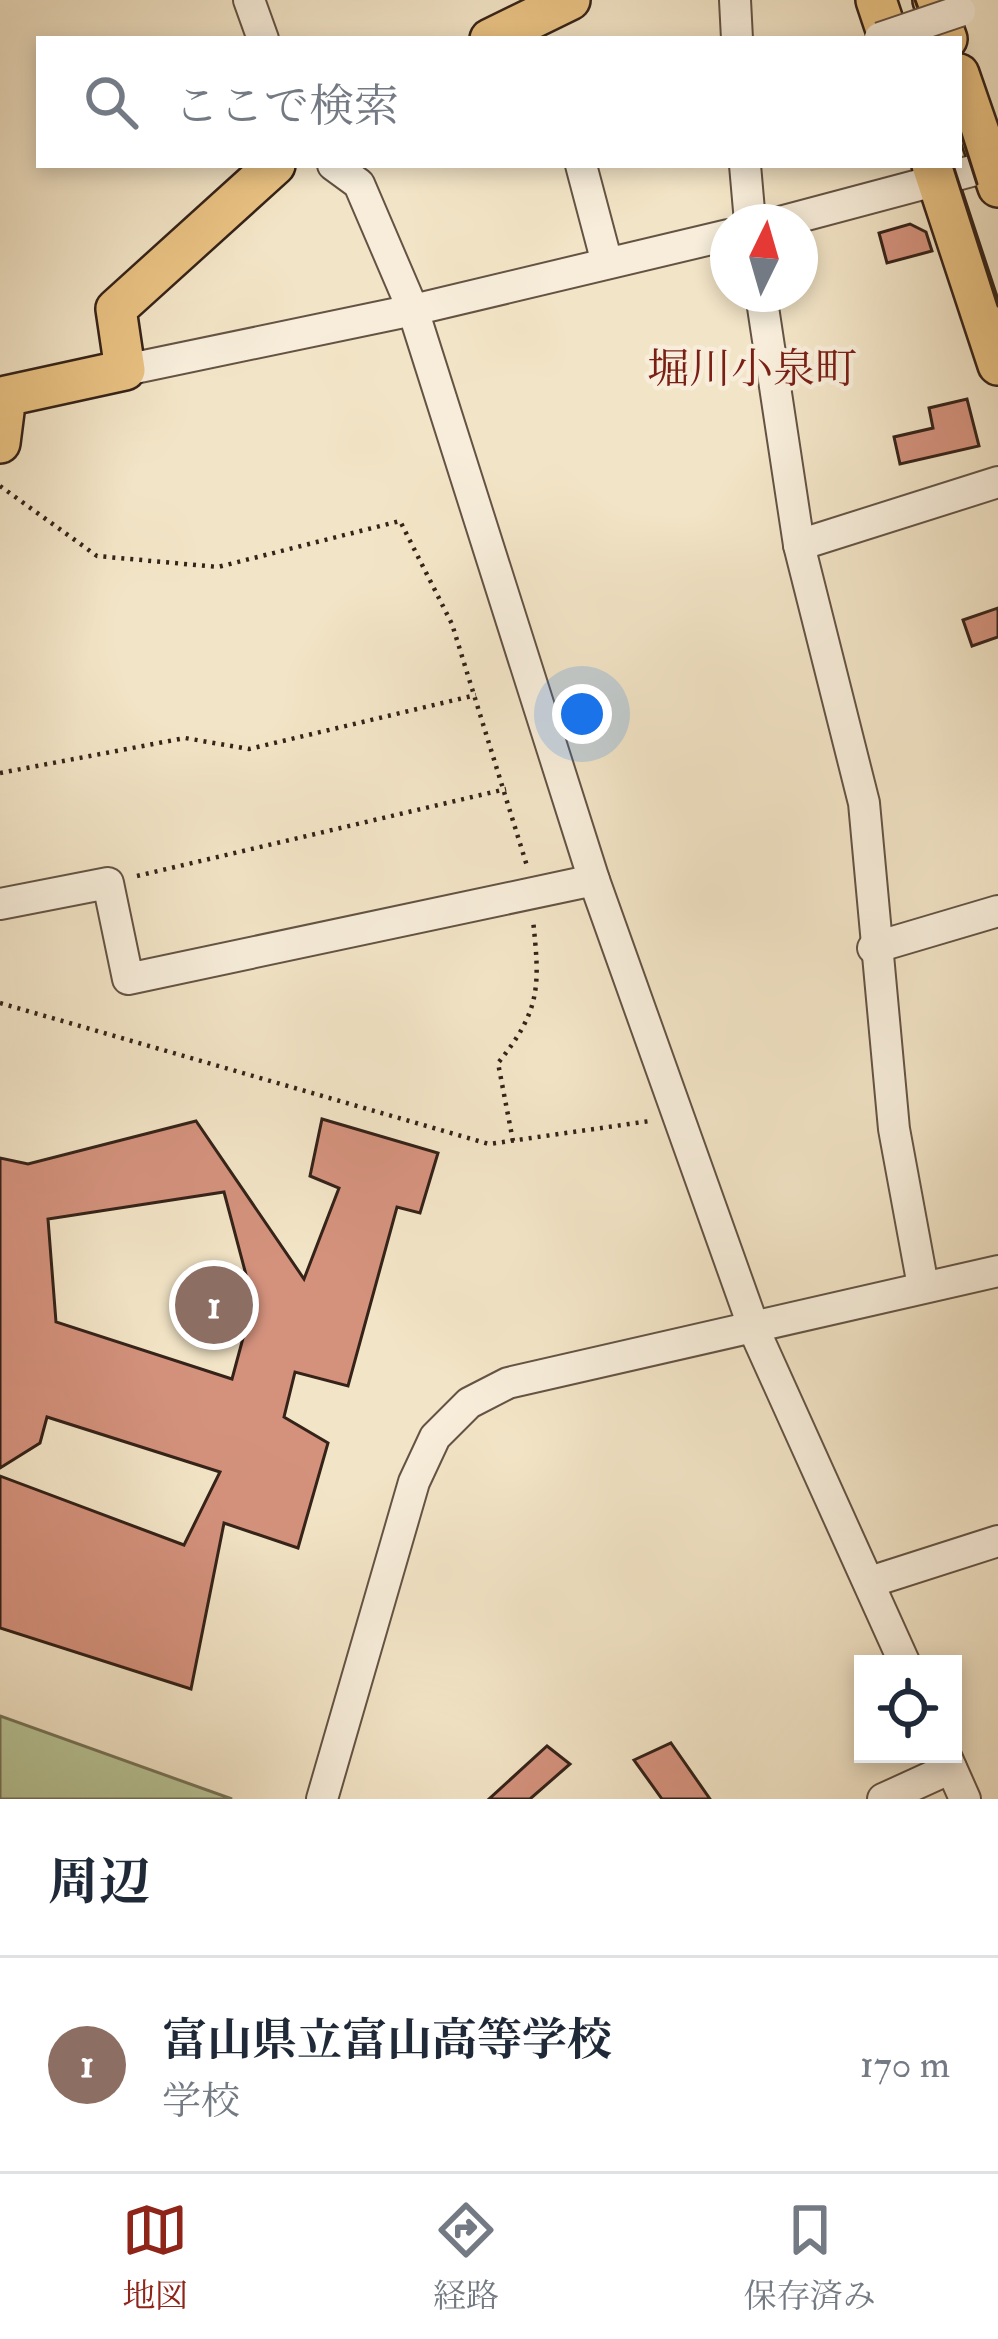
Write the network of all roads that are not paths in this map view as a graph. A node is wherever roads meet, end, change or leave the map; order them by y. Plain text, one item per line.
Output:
1 (249, 0) edge
2 (735, 0) edge
3 (876, 0) edge
4 (947, 17) edge
5 (549, 19) edge
6 (262, 36) edge
7 (499, 36) edge
8 (737, 36) edge
9 (884, 36) edge
10 (890, 36) edge
11 (962, 82) edge
12 (272, 168) edge
13 (337, 168) edge
14 (582, 168) edge
15 (745, 168) edge
16 (996, 172) edge
17 (935, 174) edge
18 (748, 204) edge
19 (818, 210) edge
20 (710, 239) edge
21 (607, 263) junction
22 (413, 310) junction
23 (763, 312) edge
24 (998, 365) edge
25 (125, 370) junction
26 (3, 396) edge
27 (0, 443) edge
28 (998, 482) edge
29 (799, 545) junction
30 (595, 880) junction
31 (0, 904) edge
32 (998, 911) edge
33 (873, 948) junction
34 (998, 1271) edge
35 (923, 1286) junction
36 (753, 1323) junction
37 (998, 1541) edge
38 (869, 1582) junction
39 (901, 1655) edge
40 (945, 1763) edge
41 (949, 1763) edge
42 (322, 1799) edge
43 (883, 1799) edge
44 (964, 1799) edge

1 - 6 street
2 - 8 street
3 - 9 main road
4 - 10 street, bridge
5 - 7 main road
11 - 16 main road
12 - 25 main road
13 - 22 street
14 - 21 street
15 - 18 street
16 - 17 street
17 - 19 street
17 - 24 main road
20 - 21 street
21 - 22 street
22 - 25 street
22 - 30 street
23 - 29 street
25 - 26 main road
26 - 27 main road
28 - 29 street
29 - 33 street
30 - 31 street
30 - 36 street
32 - 33 street
33 - 35 street
34 - 35 street
35 - 36 street
36 - 38 street
36 - 42 street
37 - 38 street
38 - 39 street
40 - 43 street
41 - 44 street

